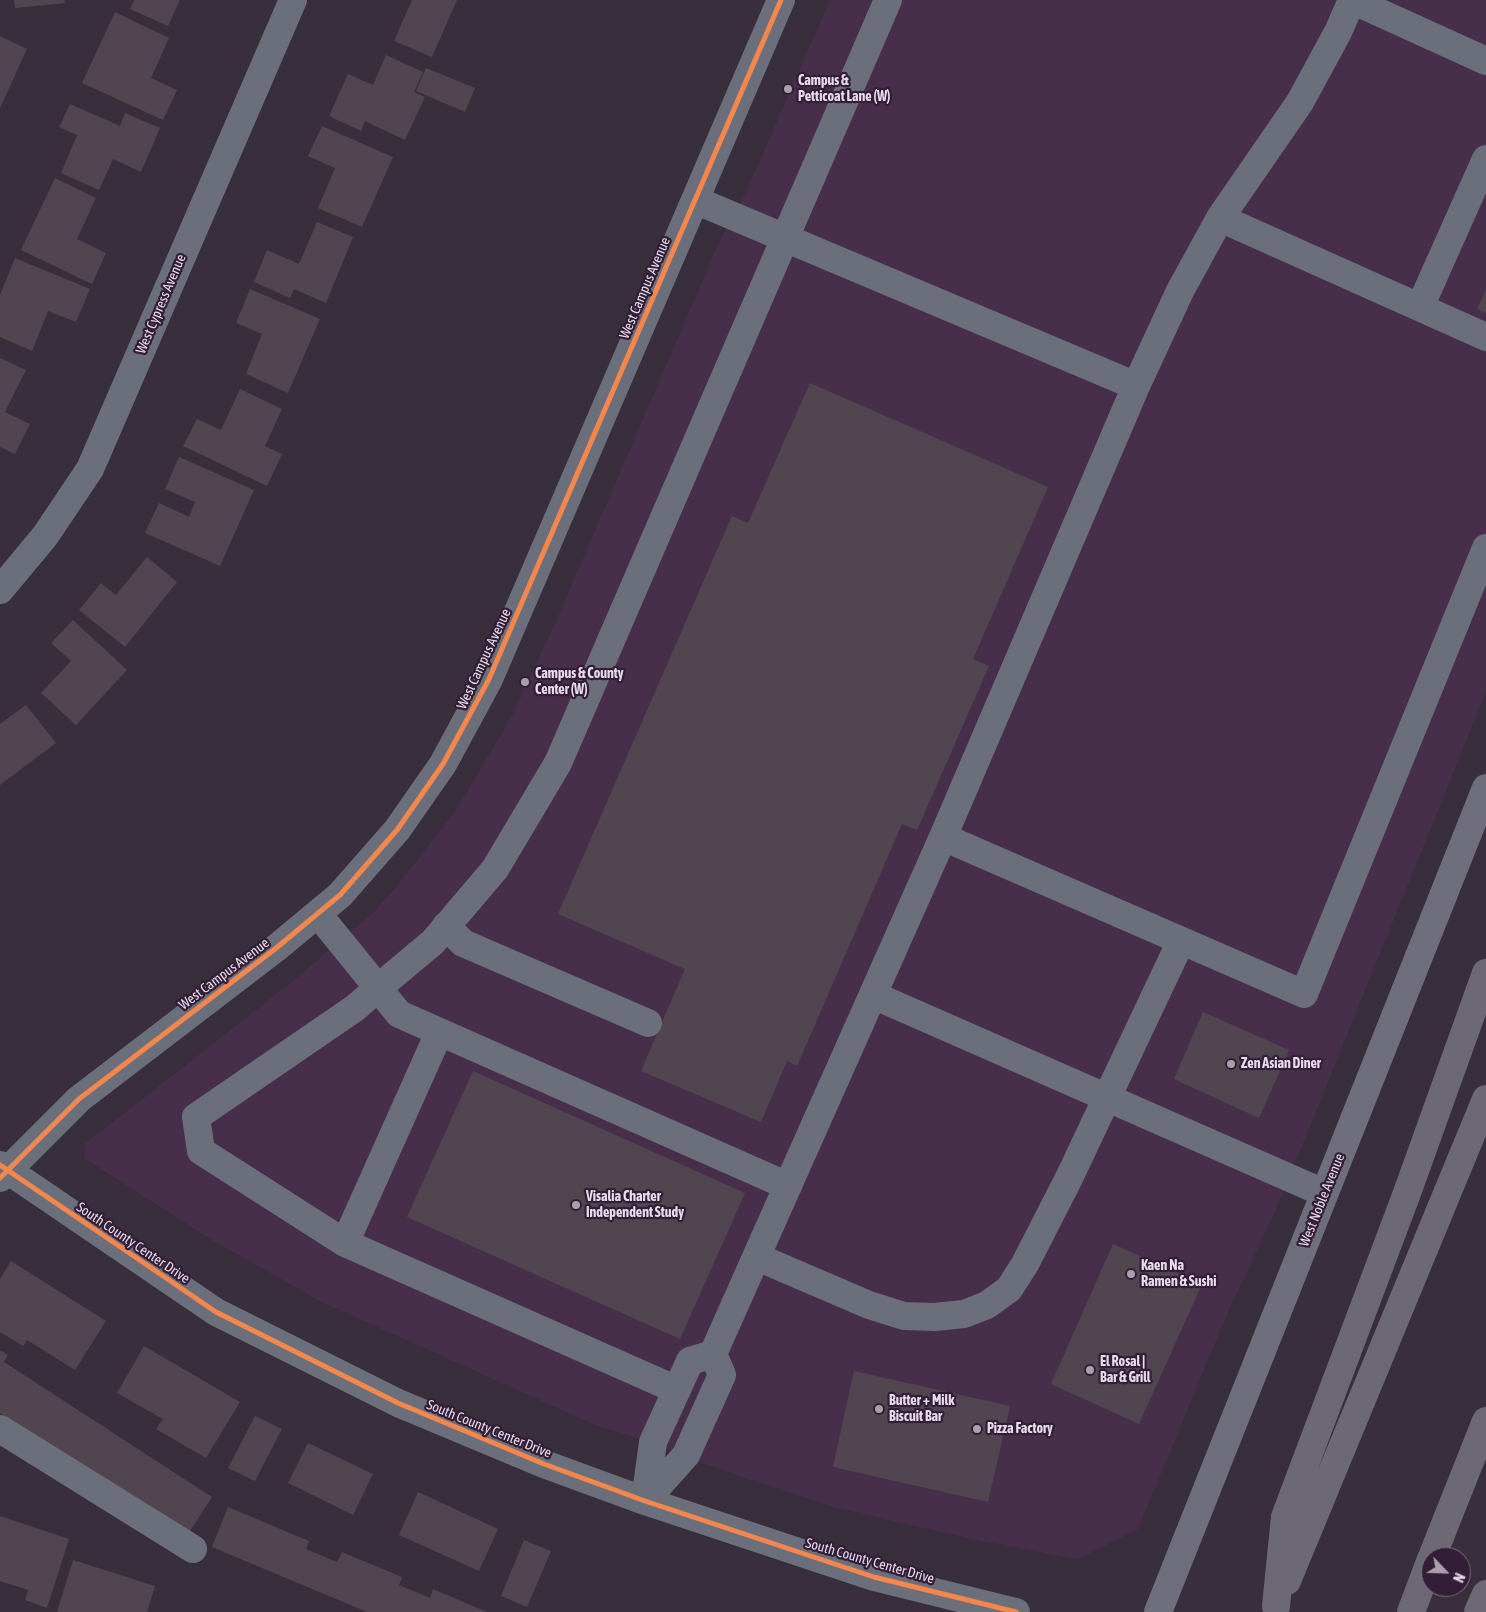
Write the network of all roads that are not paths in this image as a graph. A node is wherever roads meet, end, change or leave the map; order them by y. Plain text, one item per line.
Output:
1 (293, 0) edge
2 (781, 0) edge
3 (888, 0) edge
4 (1486, 61) edge
5 (1486, 159) edge
6 (695, 200) junction
7 (1220, 218) junction
8 (785, 238) junction
9 (1420, 307) junction
10 (1486, 337) edge
11 (1136, 386) junction
12 (1486, 548) edge
13 (0, 590) edge
14 (1486, 788) edge
15 (943, 837) junction
16 (318, 914) junction
17 (446, 926) junction
18 (1181, 940) junction
19 (1486, 973) edge
20 (378, 988) junction
21 (873, 995) junction
22 (648, 1023) dead end
23 (439, 1033) junction
24 (1107, 1098) junction
25 (1486, 1099) edge
26 (2, 1172) edge
27 (788, 1186) junction
28 (1324, 1193) junction
29 (345, 1243) junction
30 (757, 1257) junction
31 (713, 1354) junction
32 (677, 1390) junction
33 (1486, 1421) edge
34 (0, 1430) edge
35 (645, 1501) junction
36 (1435, 1547) edge
37 (193, 1550) dead end
38 (1421, 1585) edge
39 (1486, 1594) edge
40 (1275, 1609) edge
41 (1016, 1612) edge
42 (1158, 1612) edge
43 (1411, 1612) edge
44 (1478, 1612) edge

1 - 13 street, West Cypress Avenue
2 - 6 street, West Campus Avenue
3 - 8 street
4 - 7 street
5 - 9 street
6 - 8 street
6 - 16 street, West Campus Avenue
7 - 9 street
7 - 11 street
8 - 11 street
8 - 17 street
9 - 10 street
11 - 15 street
12 - 18 street
14 - 28 main road, West Noble Avenue
15 - 18 street
15 - 21 street
16 - 20 street
16 - 26 street, West Campus Avenue
17 - 20 street
17 - 22 street
18 - 24 street
19 - 40 highway
20 - 23 street
20 - 29 street
21 - 24 street
21 - 27 street
23 - 27 street
23 - 29 street
24 - 28 street
24 - 30 street
25 - 40 highway
26 - 35 street, South County Center Drive
27 - 30 street
28 - 42 main road, West Noble Avenue
29 - 32 street
30 - 31 street
31 - 32 street
31 - 35 street
32 - 35 street
33 - 36 highway
34 - 37 street
35 - 41 street, South County Center Drive
38 - 43 highway
39 - 44 highway

